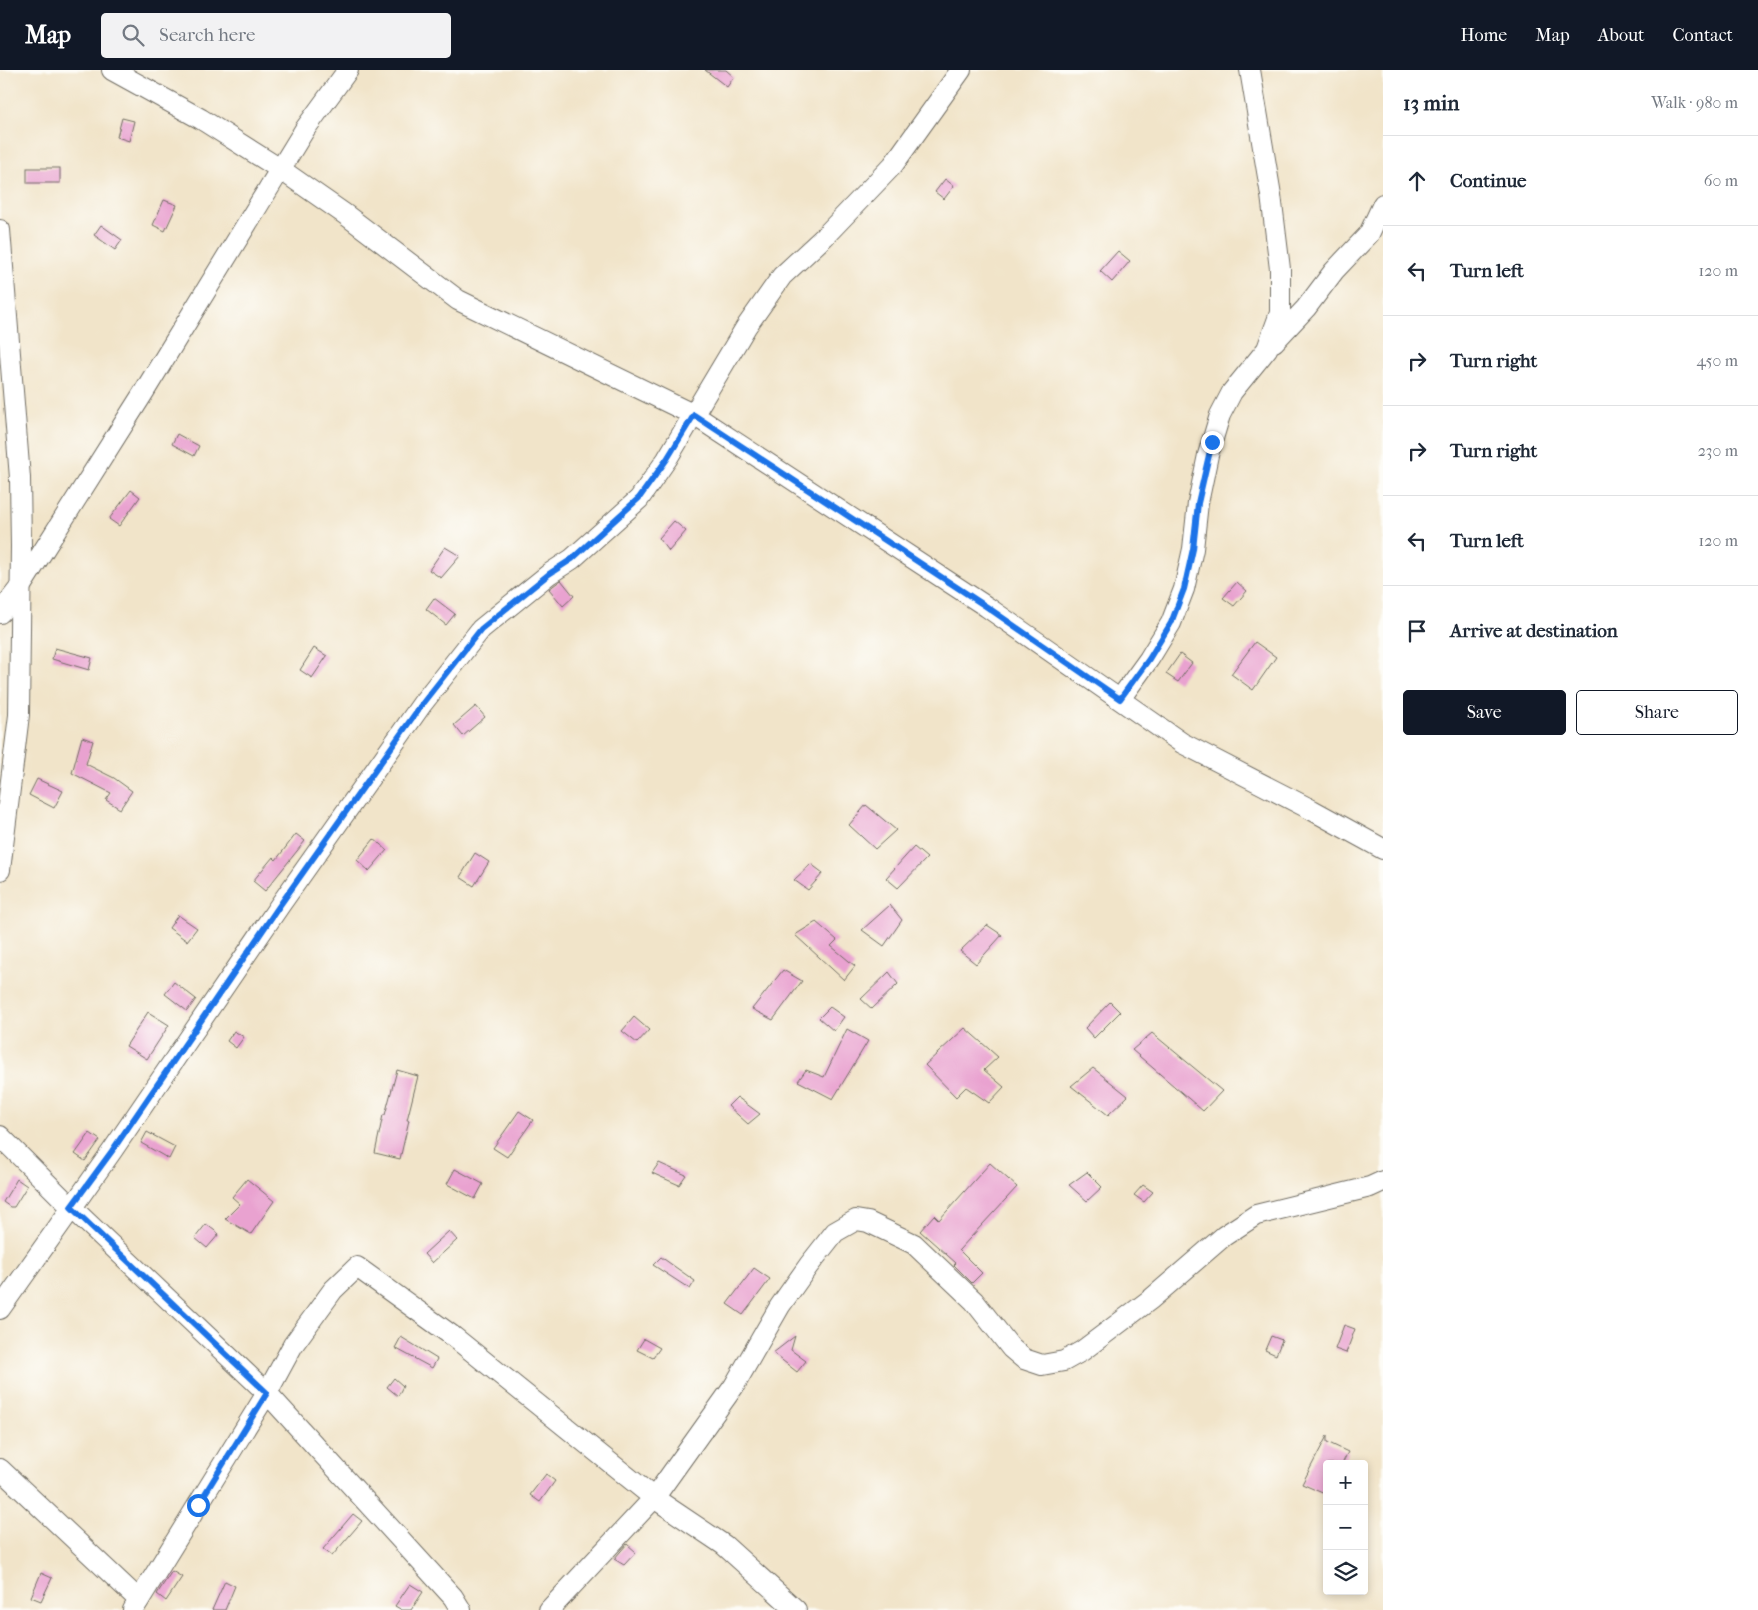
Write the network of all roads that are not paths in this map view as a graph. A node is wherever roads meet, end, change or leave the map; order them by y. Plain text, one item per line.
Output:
1 (112, 70) edge
2 (348, 70) edge
3 (962, 70) edge
4 (1250, 70) edge
5 (280, 169) junction
6 (1383, 204) edge
7 (0, 230) edge
8 (1267, 349) junction
9 (694, 415) junction
10 (21, 586) junction
11 (0, 613) edge
12 (1120, 699) junction
13 (1383, 849) edge
14 (0, 870) edge
15 (0, 1136) edge
16 (1383, 1181) edge
17 (71, 1207) junction
18 (0, 1309) edge
19 (267, 1393) junction
20 (0, 1468) edge
21 (654, 1498) junction
22 (136, 1605) edge
23 (461, 1610) edge
24 (549, 1610) edge
25 (796, 1610) edge

1 - 5 street
2 - 5 street
3 - 9 street
4 - 8 street
5 - 9 street
5 - 10 street
6 - 8 street
7 - 10 street
8 - 12 street
9 - 12 street
9 - 17 street
10 - 11 street
10 - 14 street
12 - 13 street
15 - 17 street
16 - 21 street
17 - 18 street
17 - 19 street
19 - 21 street
19 - 22 street
19 - 23 street
20 - 22 street
21 - 24 street
21 - 25 street

